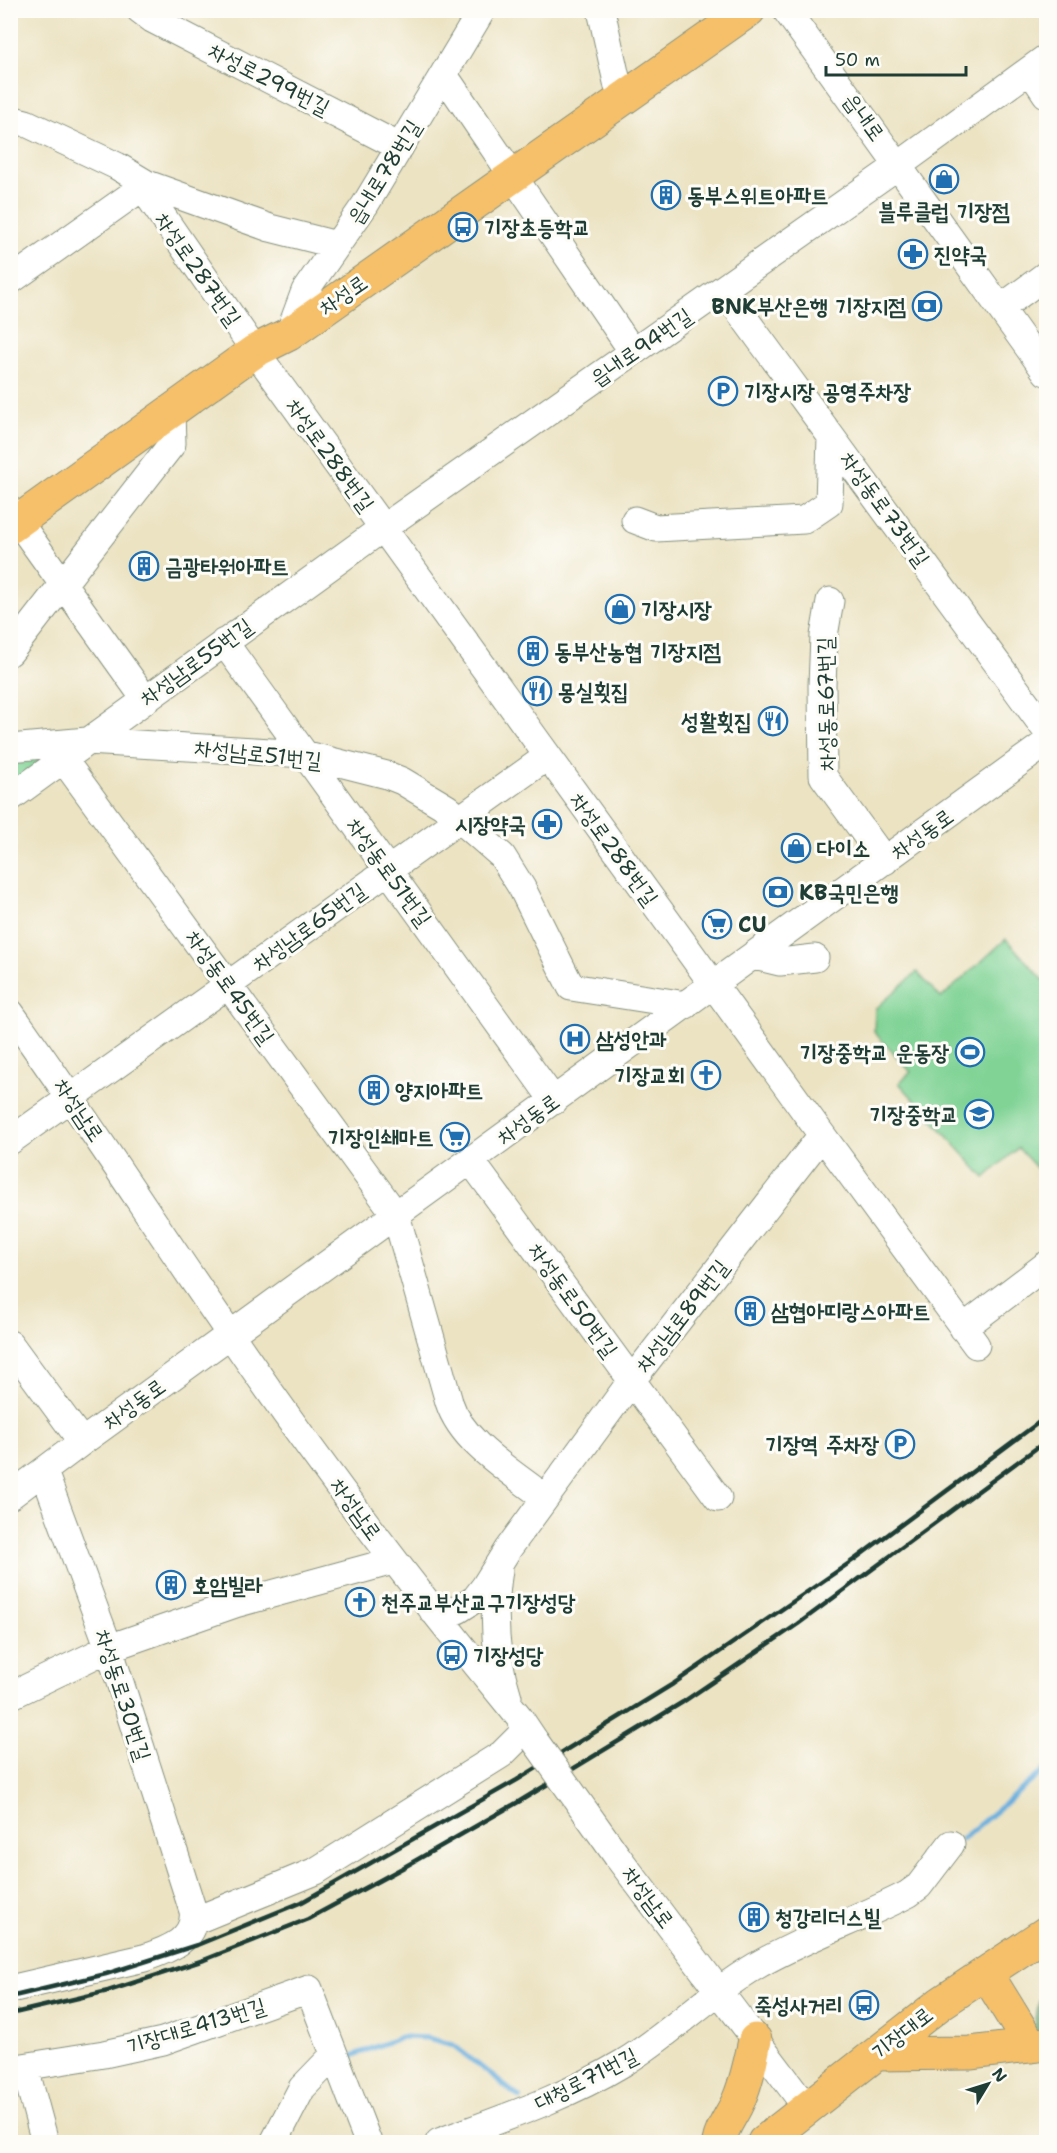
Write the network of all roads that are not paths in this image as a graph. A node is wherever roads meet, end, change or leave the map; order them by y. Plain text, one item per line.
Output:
1 (140, 10) edge
2 (483, 10) edge
3 (601, 10) edge
4 (749, 10) edge
5 (786, 10) edge
6 (1038, 64) edge
7 (444, 75) junction
8 (1047, 94) edge
9 (621, 100) junction
10 (10, 119) edge
11 (400, 147) junction
12 (899, 165) junction
13 (513, 176) junction
14 (147, 184) junction
15 (337, 246) junction
16 (1047, 274) edge
17 (10, 280) edge
18 (723, 289) junction
19 (1001, 308) junction
20 (289, 334) junction
21 (255, 351) junction
22 (633, 352) junction
23 (1047, 372) edge
24 (171, 411) junction
25 (831, 437) junction
26 (13, 519) edge
27 (635, 520) dead end
28 (383, 528) junction
29 (63, 584) junction
30 (830, 601) dead end
31 (224, 642) junction
32 (10, 652) edge
33 (145, 699) junction
34 (1047, 730) edge
35 (87, 741) junction
36 (1047, 743) edge
37 (10, 748) edge
38 (304, 754) junction
39 (548, 756) junction
40 (63, 759) junction
41 (10, 798) edge
42 (460, 818) junction
43 (885, 861) junction
44 (388, 870) junction
45 (754, 956) junction
46 (815, 958) dead end
47 (228, 985) junction
48 (713, 985) junction
49 (686, 1005) junction
50 (10, 1012) edge
51 (71, 1098) junction
52 (554, 1101) junction
53 (822, 1136) junction
54 (10, 1141) edge
55 (471, 1161) junction
56 (396, 1215) junction
57 (1047, 1265) edge
58 (230, 1336) junction
59 (10, 1344) edge
60 (632, 1380) junction
61 (82, 1442) junction
62 (44, 1472) junction
63 (10, 1496) edge
64 (545, 1498) junction
65 (718, 1498) dead end
66 (393, 1561) junction
67 (500, 1562) junction
68 (433, 1611) junction
69 (109, 1648) junction
70 (10, 1696) edge
71 (527, 1729) junction
72 (951, 1844) dead end
73 (194, 1921) junction
74 (1047, 1933) edge
75 (986, 1973) junction
76 (10, 1989) edge
77 (719, 1992) junction
78 (755, 2040) junction
79 (1039, 2045) edge
80 (876, 2054) junction
81 (334, 2055) junction
82 (18, 2069) edge
83 (807, 2108) junction
84 (45, 2142) edge
85 (274, 2142) edge
86 (368, 2142) edge
87 (439, 2142) edge
88 (719, 2142) edge
89 (764, 2142) edge

1 - 11 street, 차성로299번길
2 - 7 street, 읍내로78번길
3 - 9 street
4 - 9 main road, 차성로
5 - 12 street, 읍내로
6 - 8 street
6 - 12 street, 읍내로
7 - 11 street, 읍내로78번길
7 - 13 street
9 - 13 main road, 차성로
10 - 14 street, 차성로287번길
11 - 15 street, 읍내로78번길
12 - 18 street, 읍내로94번길
12 - 19 street, 읍내로
13 - 20 main road, 차성로
13 - 22 street
14 - 15 street, 차성로287번길
14 - 17 street
14 - 21 street, 차성로287번길
15 - 20 street, 읍내로78번길
16 - 19 street
18 - 22 street, 읍내로94번길
18 - 25 street, 차성동로73번길
19 - 23 street, 읍내로
20 - 21 main road, 차성로
21 - 24 main road, 차성로
21 - 28 street, 차성로288번길
22 - 28 street, 읍내로94번길
24 - 26 main road, 차성로
24 - 29 street
25 - 27 street
25 - 34 street, 차성동로73번길
26 - 29 street, 차성로
28 - 31 street, 차성남로55번길
28 - 39 street, 차성로288번길
29 - 32 street
29 - 33 street, 차성로
30 - 43 street, 차성동로67번길
31 - 33 street, 차성남로55번길
31 - 38 street, 차성동로51번길
33 - 35 street, 차성남로55번길
35 - 37 street, 차성남로51번길
35 - 38 street, 차성남로51번길
35 - 40 street, 차성남로55번길
36 - 43 street, 차성동로
38 - 42 street, 차성남로51번길
38 - 44 street, 차성동로51번길
39 - 42 street, 차성남로65번길
39 - 48 street, 차성로288번길
40 - 41 street, 차성남로55번길
40 - 47 street, 차성동로45번길
42 - 44 street, 차성남로65번길
42 - 49 street, 차성남로51번길
43 - 45 street, 차성동로
44 - 47 street, 차성남로65번길
44 - 52 street, 차성동로51번길
45 - 46 street
45 - 48 street, 차성동로
47 - 51 street, 차성남로65번길
47 - 56 street, 차성동로45번길
48 - 49 street, 차성동로
48 - 53 street, 차성로288번길
49 - 52 street, 차성동로
50 - 51 street, 차성남로
51 - 54 street, 차성남로65번길
51 - 58 street, 차성남로
52 - 55 street, 차성동로
53 - 57 street, 차성로288번길
53 - 60 street, 차성남로89번길
55 - 56 street, 차성동로
55 - 60 street, 차성동로50번길
56 - 58 street, 차성동로
56 - 64 street
58 - 61 street, 차성동로
58 - 66 street, 차성남로
59 - 61 street
60 - 64 street, 차성남로89번길
60 - 65 street, 차성동로50번길
61 - 62 street, 차성동로
62 - 63 street, 차성동로
62 - 69 street, 차성동로30번길
64 - 67 street, 차성남로89번길
66 - 68 street, 차성남로
66 - 69 street
67 - 68 street, 차성남로89번길
67 - 71 street
68 - 71 street, 차성남로
69 - 70 street
69 - 73 street, 차성동로30번길
71 - 73 street
71 - 77 street, 차성남로, bridge
72 - 77 street
73 - 76 street
74 - 75 main road, 기장대로
75 - 79 main road
75 - 80 main road, 기장대로
77 - 78 street, 차성남로
77 - 87 street, 대청로71번길
78 - 83 street, 차성남로
78 - 88 main road
79 - 80 main road
80 - 83 main road, 기장대로
81 - 82 street, 기장대로413번길
81 - 85 street
81 - 86 street
82 - 84 street
83 - 89 main road, 기장대로

